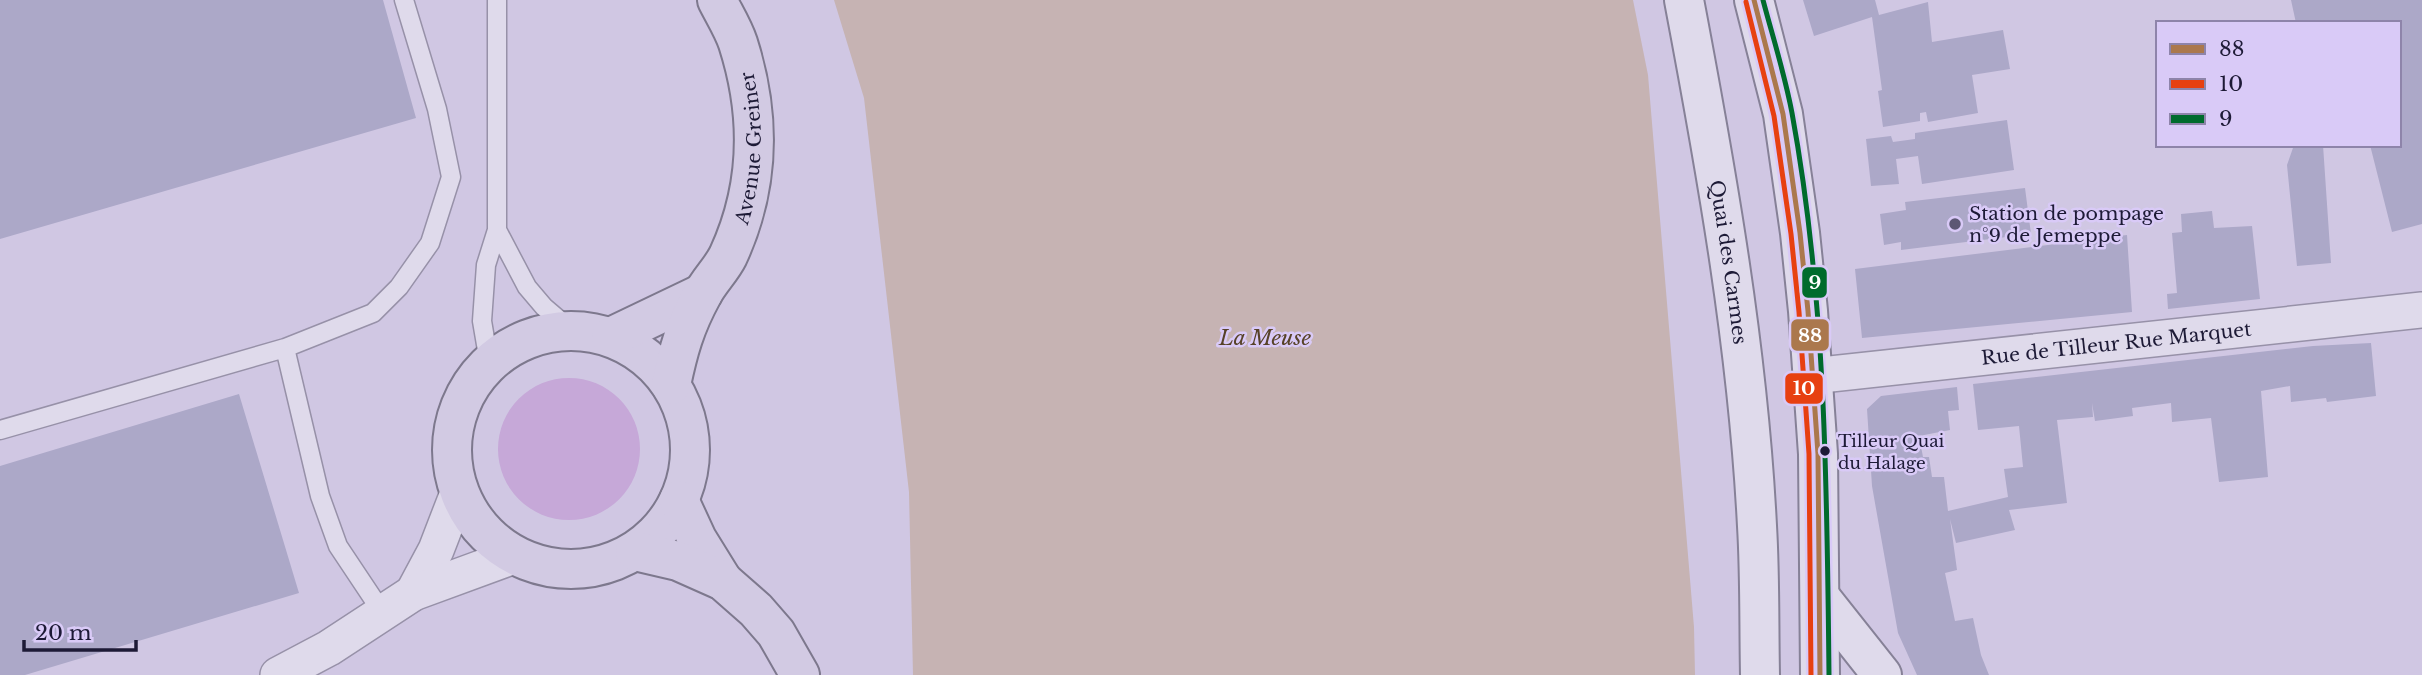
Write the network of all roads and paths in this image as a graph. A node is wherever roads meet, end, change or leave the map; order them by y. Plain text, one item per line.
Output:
1 (404, 0) edge
2 (497, 0) edge
3 (717, 0) edge
4 (1684, 0) edge
5 (1754, 0) edge
6 (498, 230) junction
7 (703, 293) junction
8 (2422, 310) edge
9 (571, 330) junction
10 (611, 337) junction
11 (285, 348) junction
12 (489, 362) junction
13 (1812, 376) junction
14 (671, 386) junction
15 (0, 430) edge
16 (458, 493) junction
17 (679, 500) junction
18 (1757, 526) junction
19 (635, 551) junction
20 (513, 556) junction
21 (723, 582) junction
22 (413, 593) junction
23 (1821, 598) junction
24 (383, 612) junction
25 (278, 675) edge
26 (800, 675) edge
27 (1760, 675) edge
28 (1783, 675) edge
29 (1820, 675) edge
30 (1882, 675) edge

1 - 11 lane
2 - 6 lane
3 - 7 main road, Avenue Greiner
4 - 18 main road, Quai des Carmes
5 - 13 main road
6 - 9 lane
6 - 12 lane
7 - 10 main road
7 - 14 main road, Avenue Greiner
8 - 13 street, Rue de Tilleur Rue Marquet
9 - 10 main road
9 - 12 main road
10 - 14 main road
11 - 15 lane
11 - 24 lane
12 - 16 main road
13 - 23 main road
14 - 17 main road
16 - 20 main road
16 - 22 street
17 - 19 main road
17 - 21 main road
18 - 27 main road, Quai des Carmes
18 - 28 main road
19 - 20 main road
19 - 21 main road
20 - 22 street
21 - 26 main road
22 - 24 street
23 - 29 main road
23 - 30 main road
24 - 25 street

